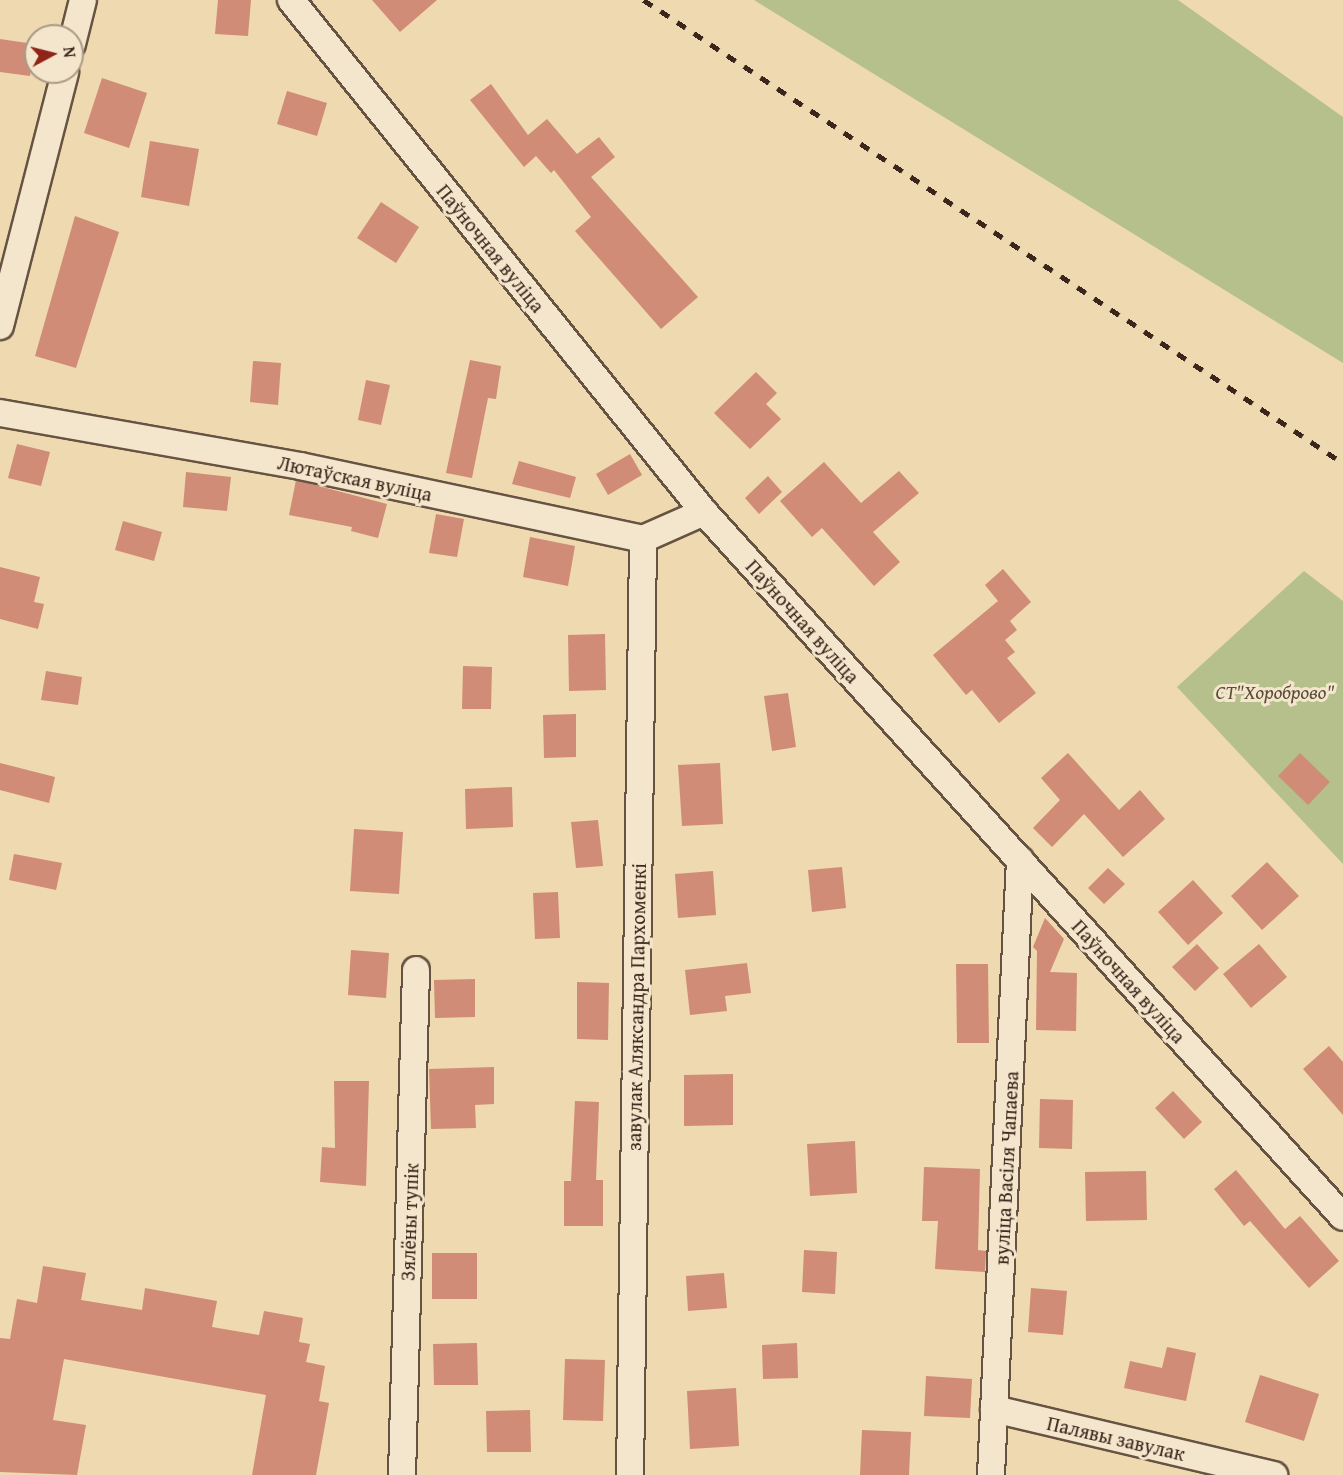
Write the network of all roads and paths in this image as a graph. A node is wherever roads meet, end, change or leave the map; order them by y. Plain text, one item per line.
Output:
1 (83, 0) edge
2 (291, 0) edge
3 (77, 24) edge
4 (62, 84) edge
5 (0, 326) edge
6 (0, 413) edge
7 (704, 512) junction
8 (643, 539) junction
9 (1020, 860) junction
10 (416, 970) dead end
11 (1343, 1217) edge
12 (994, 1409) junction
13 (402, 1475) edge
14 (630, 1475) edge
15 (991, 1475) edge
16 (1274, 1475) edge

1 - 3 street
2 - 7 street, Паўночная вуліца
4 - 5 street
6 - 8 street, Лютаўская вуліца
7 - 8 street
7 - 9 street, Паўночная вуліца
8 - 14 street, завулак Аляксандра Пархоменкі
9 - 11 street, Паўночная вуліца
9 - 12 street, вуліца Васіля Чапаева
10 - 13 street, Зялёны тупік
12 - 15 street, вуліца Васіля Чапаева
12 - 16 street, Палявы завулак

